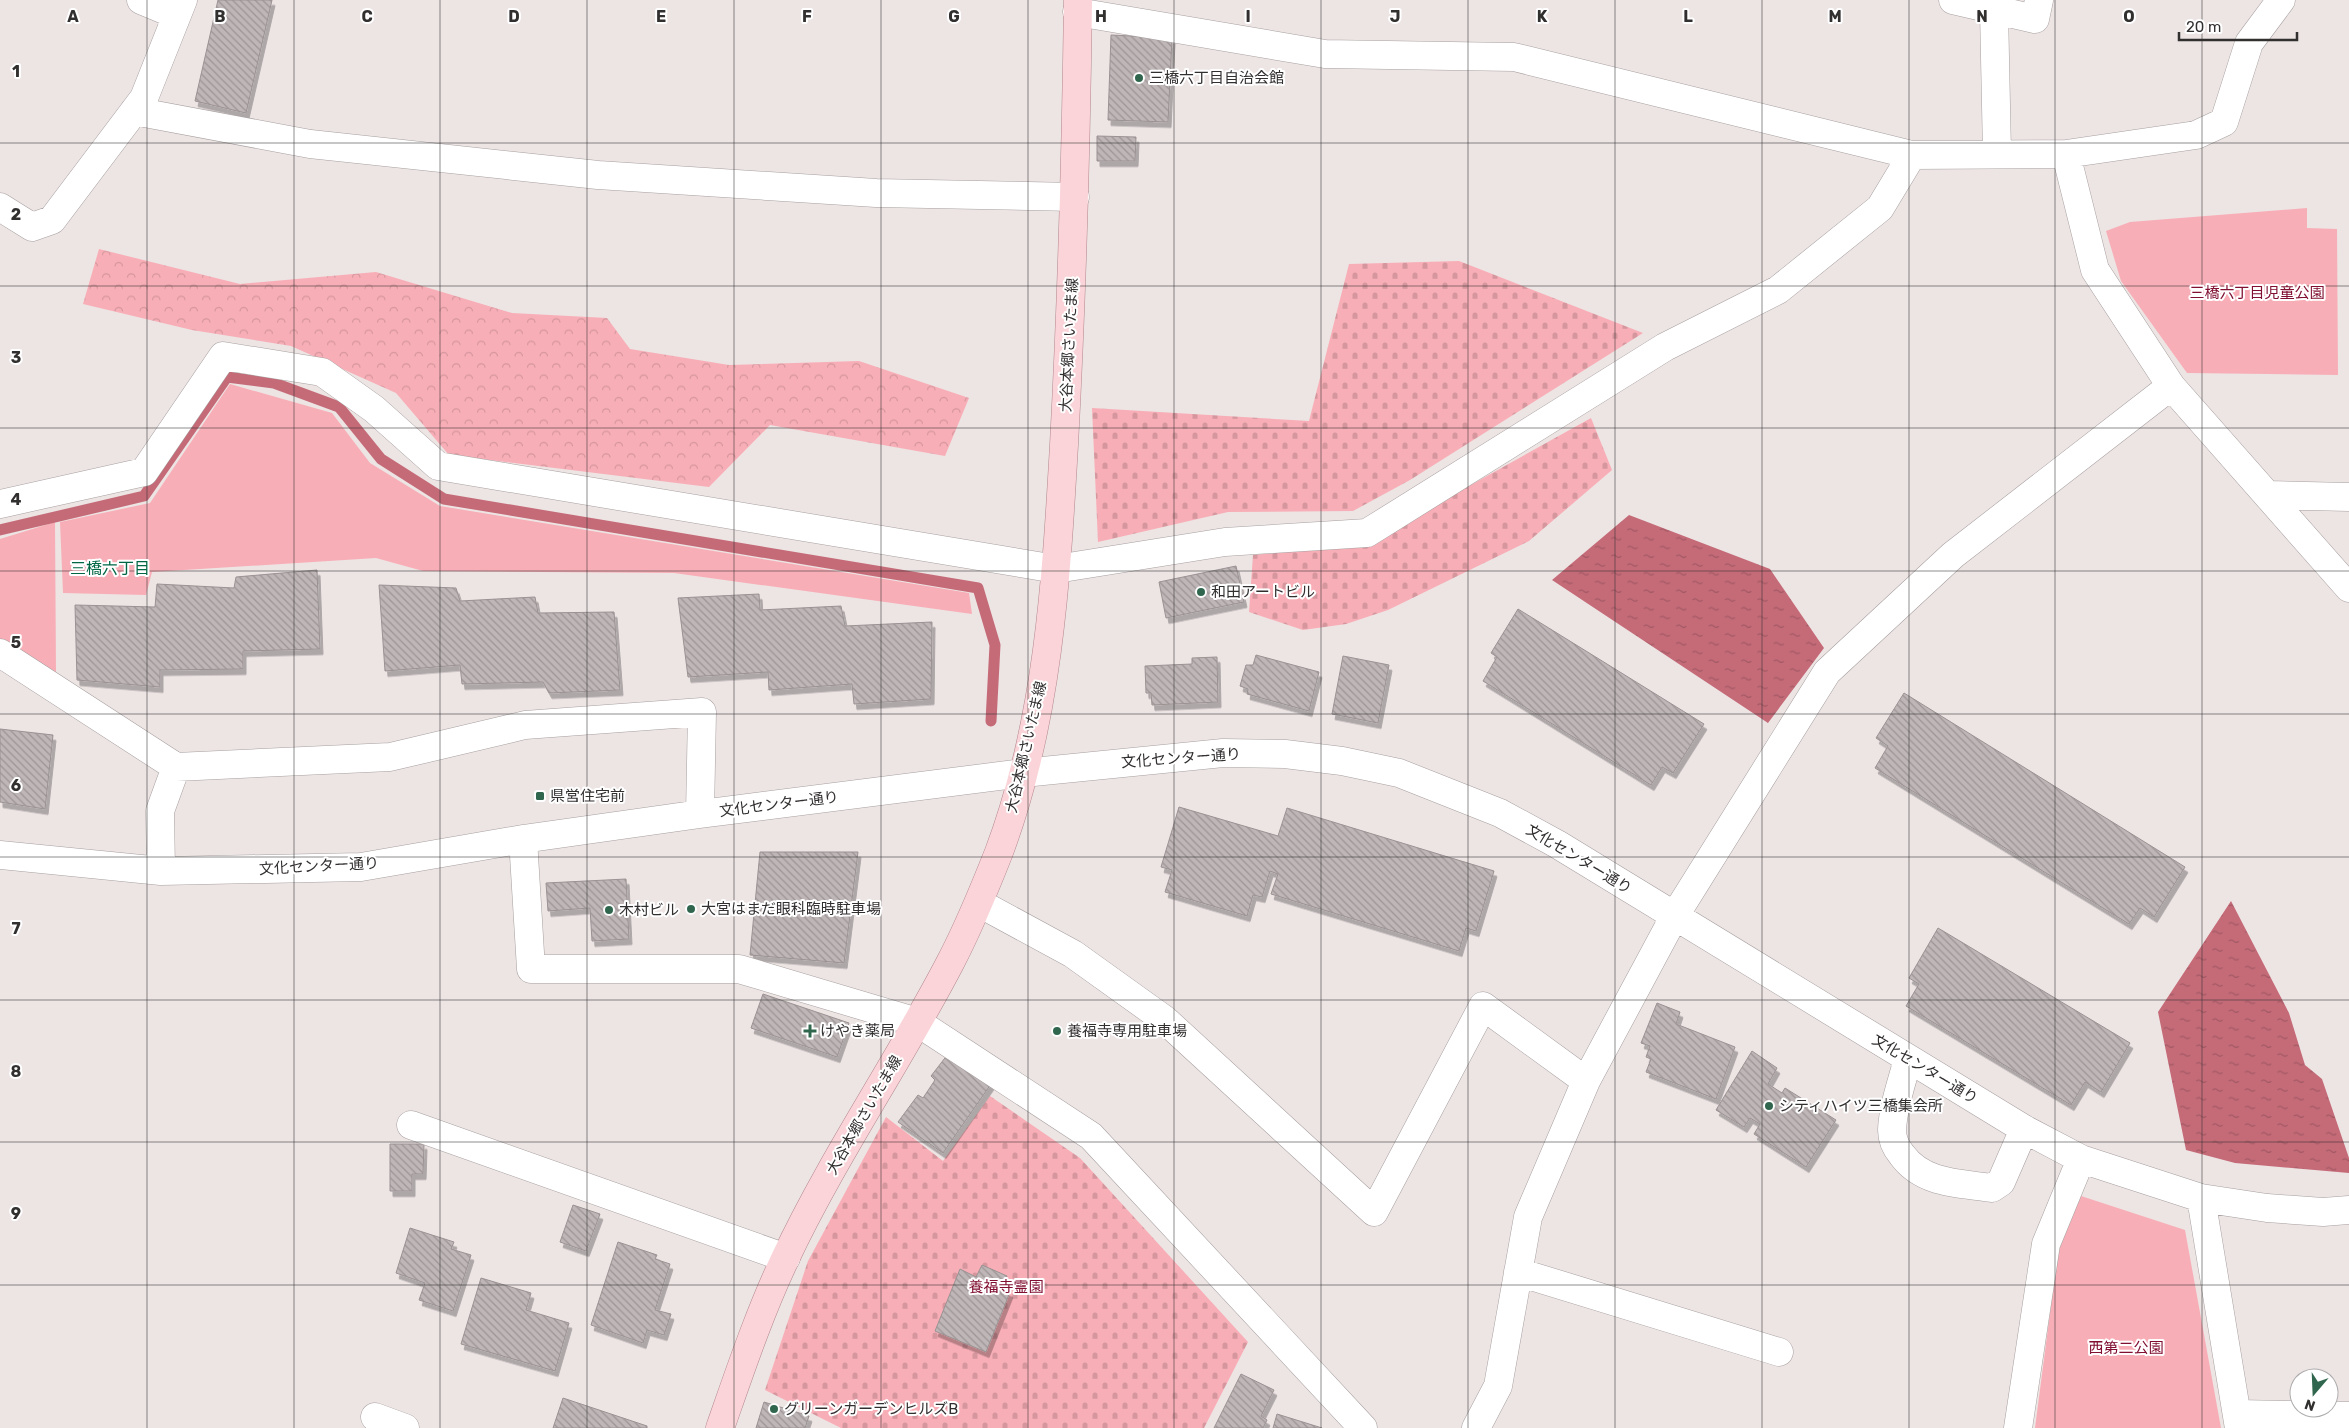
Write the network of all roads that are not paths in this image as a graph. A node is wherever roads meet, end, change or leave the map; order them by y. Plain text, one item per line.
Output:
1 (140, 0) edge
2 (1953, 0) edge
3 (2039, 0) edge
4 (2281, 0) edge
5 (1077, 6) edge
6 (180, 8) edge
7 (1994, 10) junction
8 (134, 111) junction
9 (1997, 153) junction
10 (2066, 154) junction
11 (1912, 155) junction
12 (1075, 197) junction
13 (0, 207) edge
14 (2171, 386) junction
15 (2269, 495) junction
16 (2349, 497) edge
17 (0, 504) edge
18 (1056, 569) junction
19 (2349, 588) edge
20 (0, 653) edge
21 (176, 767) junction
22 (1023, 773) junction
23 (700, 814) junction
24 (523, 839) junction
25 (0, 855) edge
26 (161, 872) junction
27 (979, 903) junction
28 (1674, 917) junction
29 (917, 1022) junction
30 (1908, 1059) junction
31 (1586, 1081) junction
32 (411, 1125) dead end
33 (2024, 1129) junction
34 (2081, 1159) junction
35 (2200, 1198) junction
36 (2349, 1210) edge
37 (786, 1258) junction
38 (1518, 1272) junction
39 (1779, 1352) dead end
40 (2349, 1416) edge
41 (375, 1417) dead end
42 (2238, 1421) edge
43 (1361, 1427) edge
44 (405, 1428) edge
45 (720, 1428) edge
46 (1476, 1428) edge
47 (2018, 1428) edge

1 - 6 street
2 - 7 street
3 - 7 street
4 - 10 street
5 - 11 street
5 - 12 main road, 大谷本郷さいたま線
6 - 8 street
7 - 9 street
8 - 12 street
8 - 13 street
9 - 10 street
9 - 11 street
10 - 14 street
11 - 18 street
12 - 18 main road, 大谷本郷さいたま線
14 - 15 street
14 - 28 street
15 - 16 street
15 - 19 street
17 - 18 street
18 - 22 main road, 大谷本郷さいたま線
20 - 21 street
21 - 23 street
21 - 26 street
22 - 23 street, 文化センター通り
22 - 27 main road, 大谷本郷さいたま線
22 - 28 street, 文化センター通り
23 - 24 street, 文化センター通り
24 - 26 street, 文化センター通り
24 - 29 street
25 - 26 street, 文化センター通り
27 - 29 main road, 大谷本郷さいたま線
27 - 31 street
28 - 30 street, 文化センター通り
28 - 31 street
29 - 37 main road, 大谷本郷さいたま線
29 - 43 street
30 - 33 street, 文化センター通り
30 - 33 street
31 - 38 street
32 - 37 street
33 - 34 street, 文化センター通り
34 - 35 street, 文化センター通り
34 - 47 street
35 - 36 street, 文化センター通り
35 - 42 street
37 - 45 main road, 大谷本郷さいたま線
38 - 39 street
38 - 46 street
40 - 42 street
41 - 44 street

